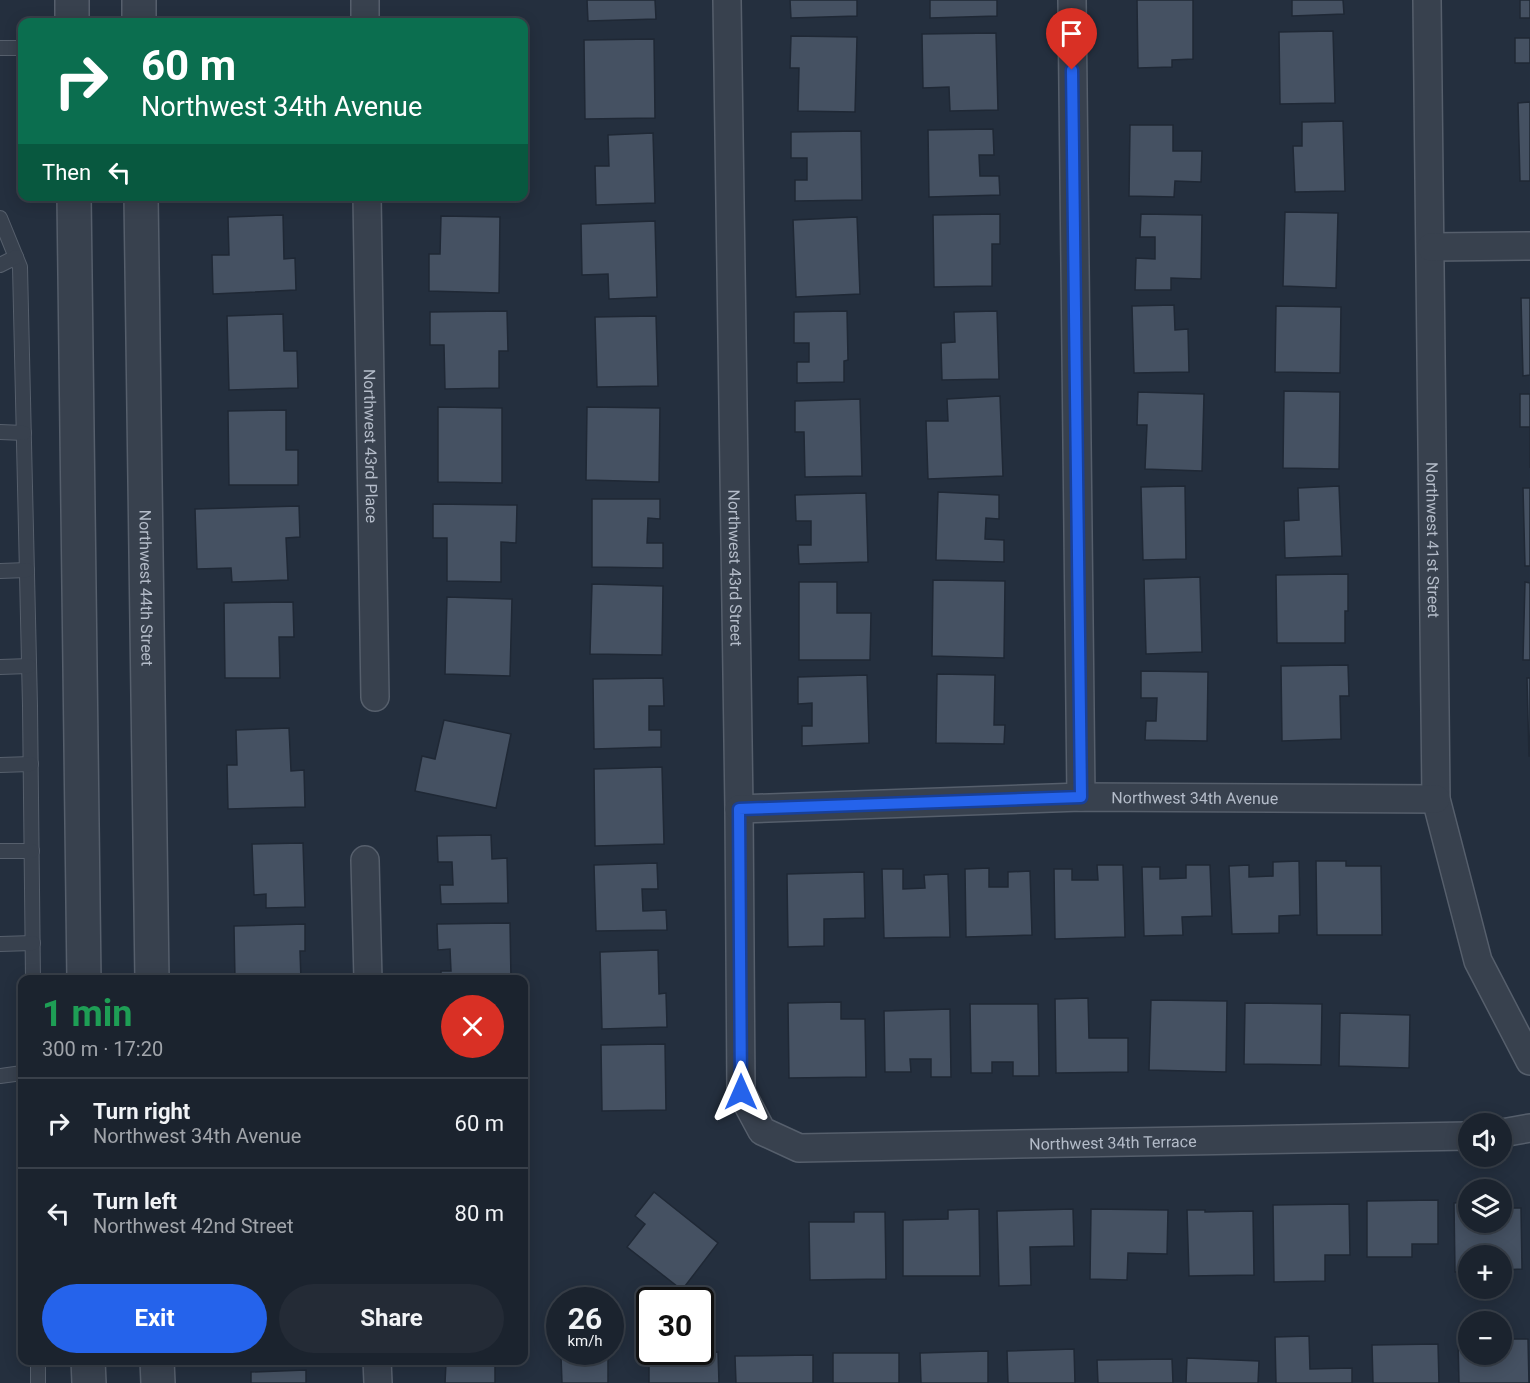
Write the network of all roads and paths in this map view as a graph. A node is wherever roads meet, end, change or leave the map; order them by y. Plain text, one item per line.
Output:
1 (72, 0) edge
2 (139, 0) edge
3 (364, 0) edge
4 (727, 0) edge
5 (1072, 0) edge
6 (1427, 0) edge
7 (72, 18) edge
8 (139, 18) edge
9 (365, 18) edge
10 (0, 48) edge
11 (18, 48) edge
12 (74, 201) edge
13 (141, 201) edge
14 (367, 201) edge
15 (0, 218) edge
16 (1530, 246) edge
17 (1431, 247) junction
18 (16, 257) junction
19 (0, 265) edge
20 (0, 432) edge
21 (24, 433) junction
22 (27, 570) junction
23 (0, 571) edge
24 (29, 666) junction
25 (0, 667) edge
26 (375, 697) dead end
27 (31, 764) junction
28 (0, 765) edge
29 (1081, 797) junction
30 (1436, 799) junction
31 (739, 809) junction
32 (0, 851) edge
33 (32, 851) junction
34 (365, 860) dead end
35 (0, 944) edge
36 (33, 944) junction
37 (33, 975) edge
38 (84, 975) edge
39 (152, 975) edge
40 (368, 975) edge
41 (1530, 1061) edge
42 (18, 1074) edge
43 (0, 1076) edge
44 (1530, 1128) edge
45 (762, 1131) joint
46 (1512, 1131) edge
47 (1458, 1136) edge
48 (38, 1365) edge
49 (88, 1365) edge
50 (157, 1365) edge
51 (377, 1365) edge
52 (38, 1383) edge
53 (89, 1383) edge
54 (158, 1383) edge
55 (378, 1383) edge

1 - 7 street
2 - 8 street
3 - 9 street
4 - 31 street, Northwest 43rd Street
5 - 29 street
6 - 17 street, Northwest 41st Street
10 - 11 lane
12 - 38 street
13 - 39 street, Northwest 44th Street
14 - 26 street, Northwest 43rd Place
15 - 18 lane
16 - 17 street
17 - 30 street, Northwest 41st Street
18 - 19 lane
18 - 21 lane
20 - 21 lane
21 - 22 lane
22 - 23 lane
22 - 24 lane
24 - 25 lane
24 - 27 lane
27 - 28 lane
27 - 33 lane
29 - 30 street, Northwest 34th Avenue
29 - 31 street, Northwest 34th Avenue
30 - 41 street, Northwest 41st Street
31 - 45 street, Northwest 43rd Street
32 - 33 lane
33 - 36 lane
34 - 40 street
35 - 36 lane
36 - 37 lane
42 - 43 lane
44 - 46 street
45 - 47 street, Northwest 34th Terrace
48 - 52 lane
49 - 53 street
50 - 54 street
51 - 55 street

